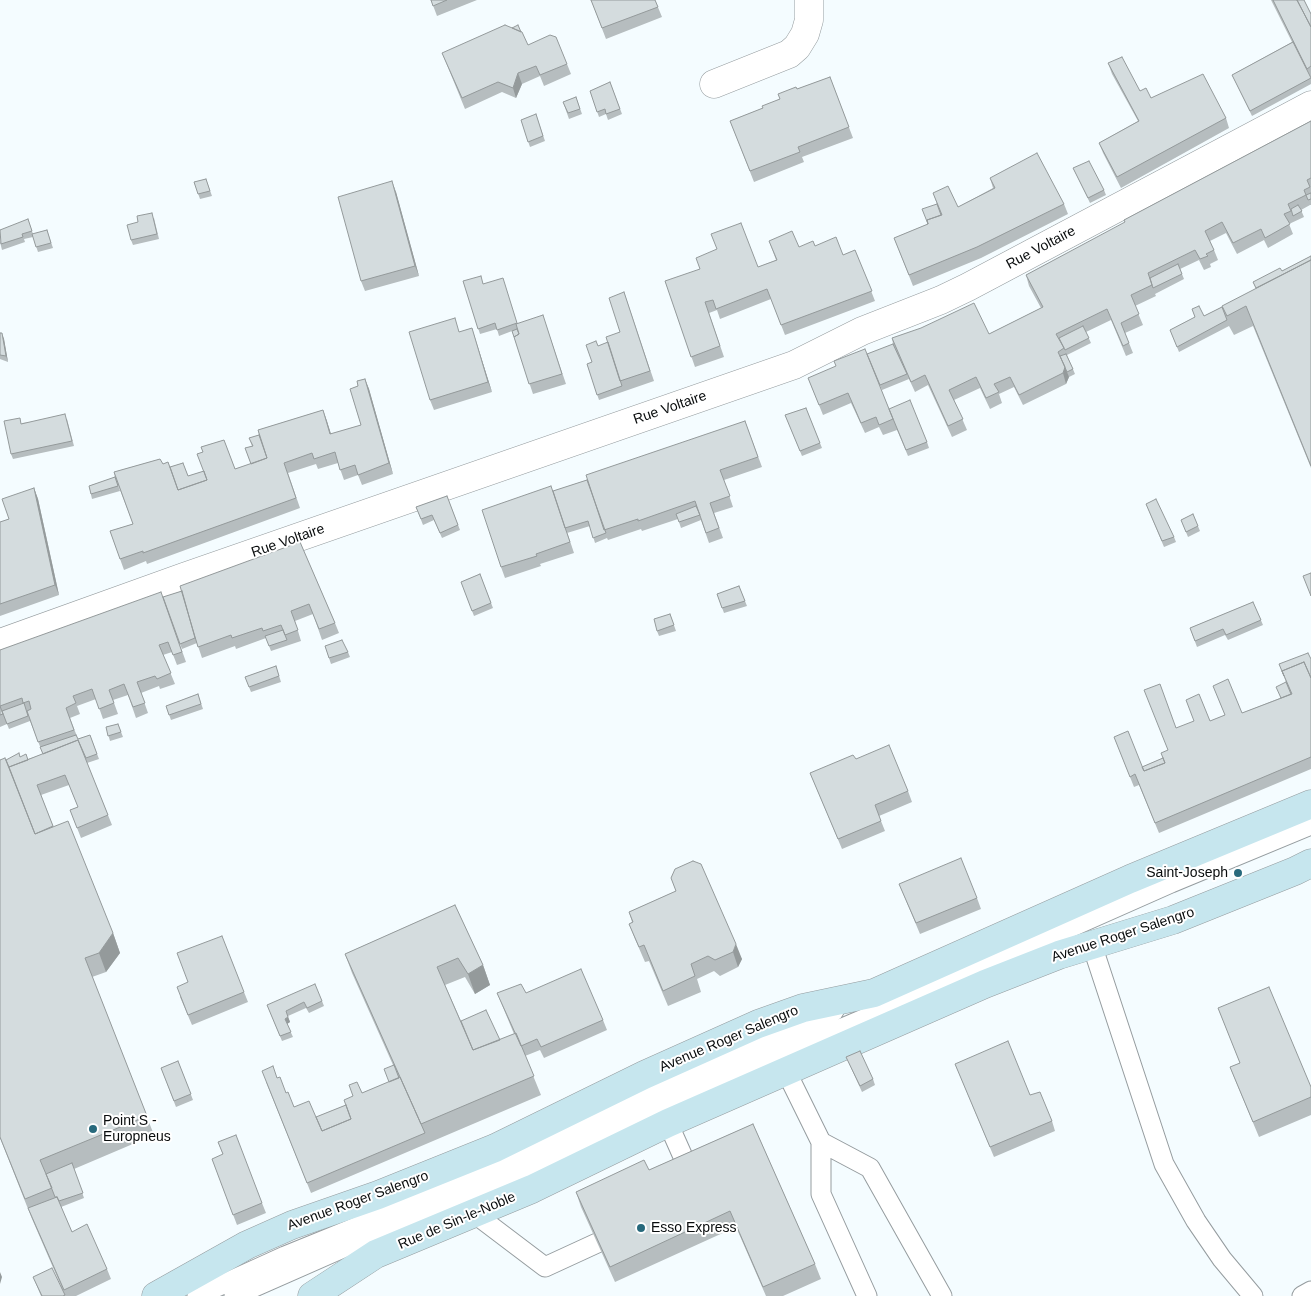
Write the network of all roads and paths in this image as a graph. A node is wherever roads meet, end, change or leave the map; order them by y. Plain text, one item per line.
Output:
1 (809, 0) edge
2 (714, 84) dead end
3 (1311, 105) edge
4 (0, 643) edge
5 (1308, 811) edge
6 (1311, 863) edge
7 (1092, 945) junction
8 (786, 1071) junction
9 (668, 1123) junction
10 (821, 1142) junction
11 (606, 1153) joint
12 (700, 1196) edge
13 (475, 1214) junction
14 (640, 1224) edge
15 (215, 1283) edge
16 (1311, 1291) edge
17 (156, 1296) edge
18 (198, 1296) edge
19 (234, 1296) edge
20 (312, 1296) edge
21 (867, 1296) edge
22 (942, 1296) edge
23 (1253, 1296) edge
24 (1302, 1296) edge

1 - 2 street
3 - 4 street, Rue Voltaire
5 - 15 main road, Avenue Roger Salengro
5 - 19 lane
6 - 7 main road, Avenue Roger Salengro
7 - 8 main road, Avenue Roger Salengro
7 - 23 lane
8 - 9 main road, Avenue Roger Salengro
8 - 10 lane
9 - 11 main road, Avenue Roger Salengro
9 - 12 lane
10 - 21 lane
10 - 22 lane
11 - 13 main road, Rue de Sin-le-Noble
13 - 14 lane
13 - 20 main road, Rue de Sin-le-Noble
15 - 17 main road, Avenue Roger Salengro
15 - 18 lane
16 - 24 lane

